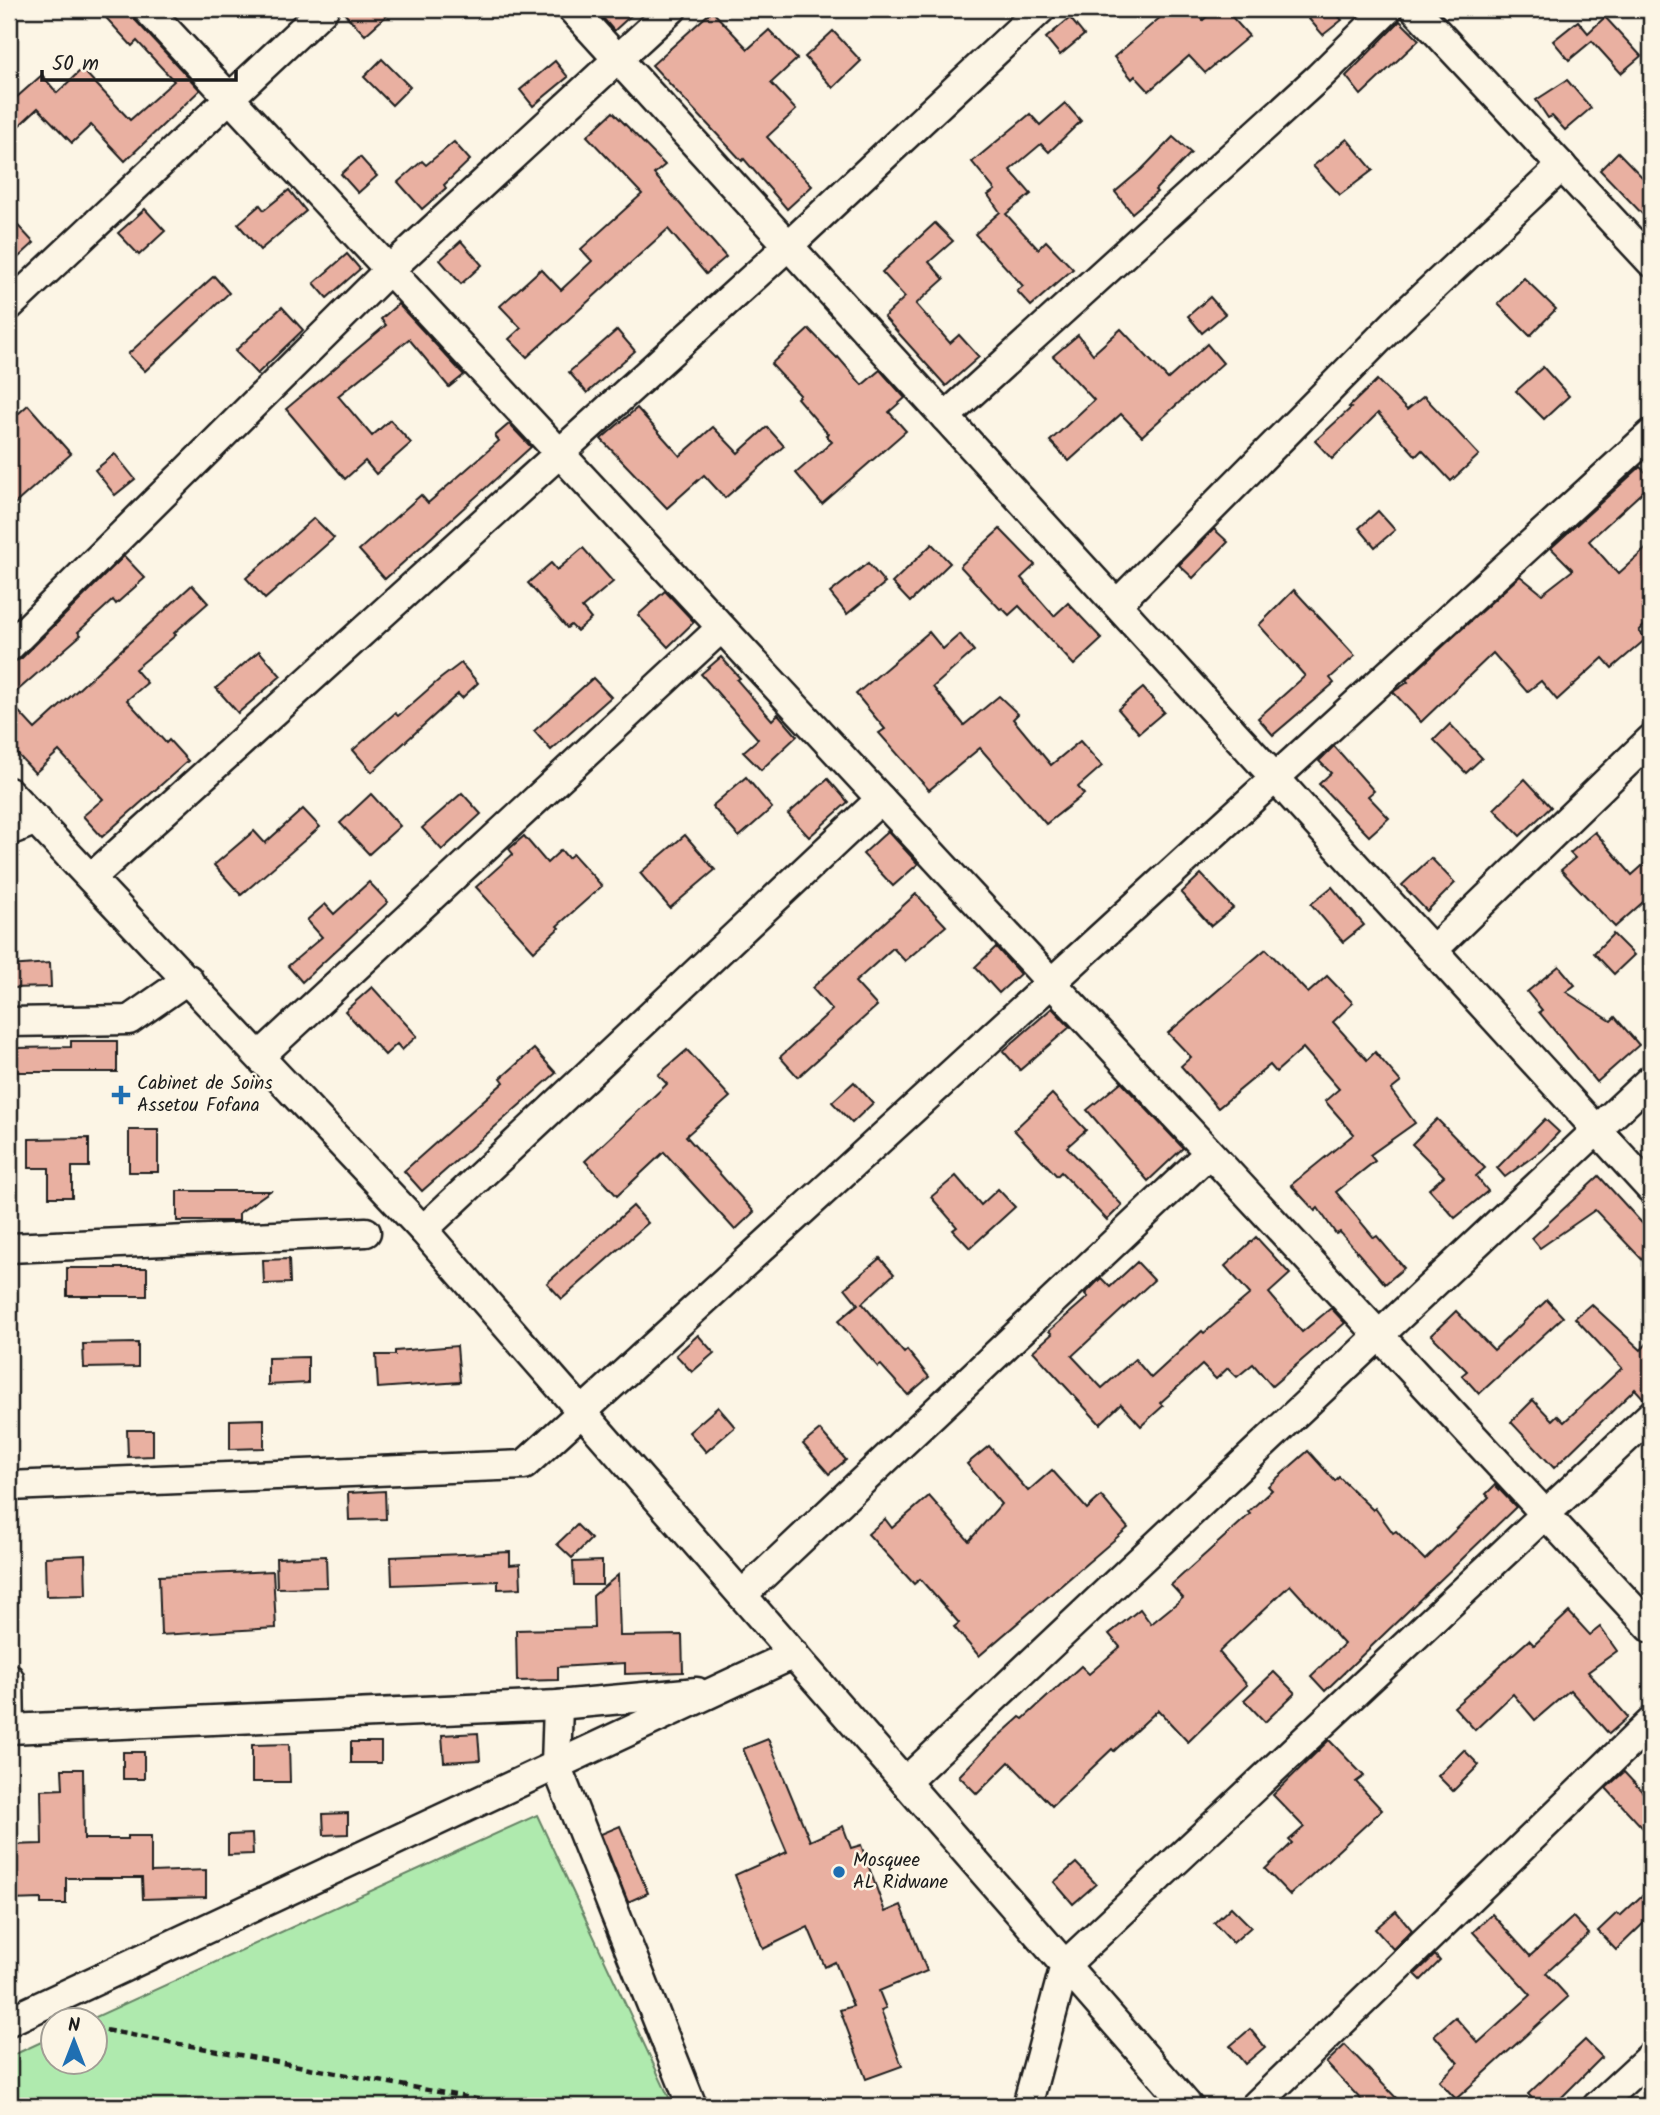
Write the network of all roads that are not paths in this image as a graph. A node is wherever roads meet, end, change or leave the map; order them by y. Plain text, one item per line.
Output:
1 (146, 9) edge
2 (324, 9) edge
3 (572, 9) edge
4 (672, 9) edge
5 (1041, 9) edge
6 (1388, 9) edge
7 (1415, 9) edge
8 (618, 58) junction
9 (229, 97) junction
10 (1562, 166) junction
11 (789, 245) junction
12 (1651, 262) edge
13 (389, 270) junction
14 (9, 306) edge
15 (946, 417) junction
16 (1651, 434) edge
17 (560, 454) junction
18 (1117, 604) junction
19 (721, 628) junction
20 (9, 647) edge
21 (1651, 739) edge
22 (1275, 778) junction
23 (9, 792) edge
24 (881, 799) junction
25 (37, 820) junction
26 (9, 831) edge
27 (92, 878) junction
28 (1433, 950) junction
29 (188, 979) junction
30 (1051, 982) junction
31 (9, 1022) edge
32 (260, 1056) junction
33 (1651, 1079) edge
34 (1597, 1130) junction
35 (1209, 1153) junction
36 (1651, 1189) edge
37 (423, 1230) junction
38 (366, 1232) dead end
39 (9, 1248) edge
40 (1379, 1335) junction
41 (582, 1412) junction
42 (1651, 1415) edge
43 (9, 1486) edge
44 (1545, 1514) junction
45 (742, 1595) junction
46 (1651, 1628) edge
47 (794, 1654) junction
48 (9, 1678) edge
49 (717, 1690) junction
50 (558, 1705) junction
51 (1651, 1721) edge
52 (9, 1729) edge
53 (556, 1765) junction
54 (905, 1782) junction
55 (1065, 1965) junction
56 (13, 2017) edge
57 (1651, 2056) edge
58 (692, 2106) edge
59 (1027, 2106) edge
60 (1188, 2106) edge
61 (1255, 2106) edge
62 (1597, 2106) edge

1 - 9 street
2 - 9 street
3 - 8 street
4 - 8 street
5 - 11 street
6 - 15 street
7 - 10 street
8 - 11 street
8 - 13 street
9 - 13 street
9 - 14 street
10 - 12 street
10 - 18 street
11 - 15 street
11 - 17 street
13 - 17 street
13 - 20 street
15 - 18 street
16 - 22 street
17 - 19 street
17 - 27 street
18 - 22 street
19 - 24 street
19 - 32 street
21 - 28 street
22 - 28 street
22 - 30 street
23 - 25 street
24 - 30 street
24 - 37 street
25 - 26 street
25 - 27 street
27 - 29 street
28 - 34 street
29 - 31 street
29 - 32 street
30 - 35 street
30 - 41 street
32 - 37 street
33 - 34 street
34 - 36 street
34 - 40 street
35 - 40 street
35 - 45 street
37 - 41 street
38 - 39 street
40 - 44 street
40 - 54 street
41 - 43 street
41 - 45 street
42 - 44 street
44 - 46 street
44 - 55 street
45 - 47 street
47 - 49 street
47 - 54 street
48 - 52 street
49 - 50 street
49 - 53 street
50 - 52 street
50 - 53 street
51 - 61 street
53 - 56 street
53 - 58 street
54 - 55 street
55 - 59 street
55 - 60 street
57 - 62 street

